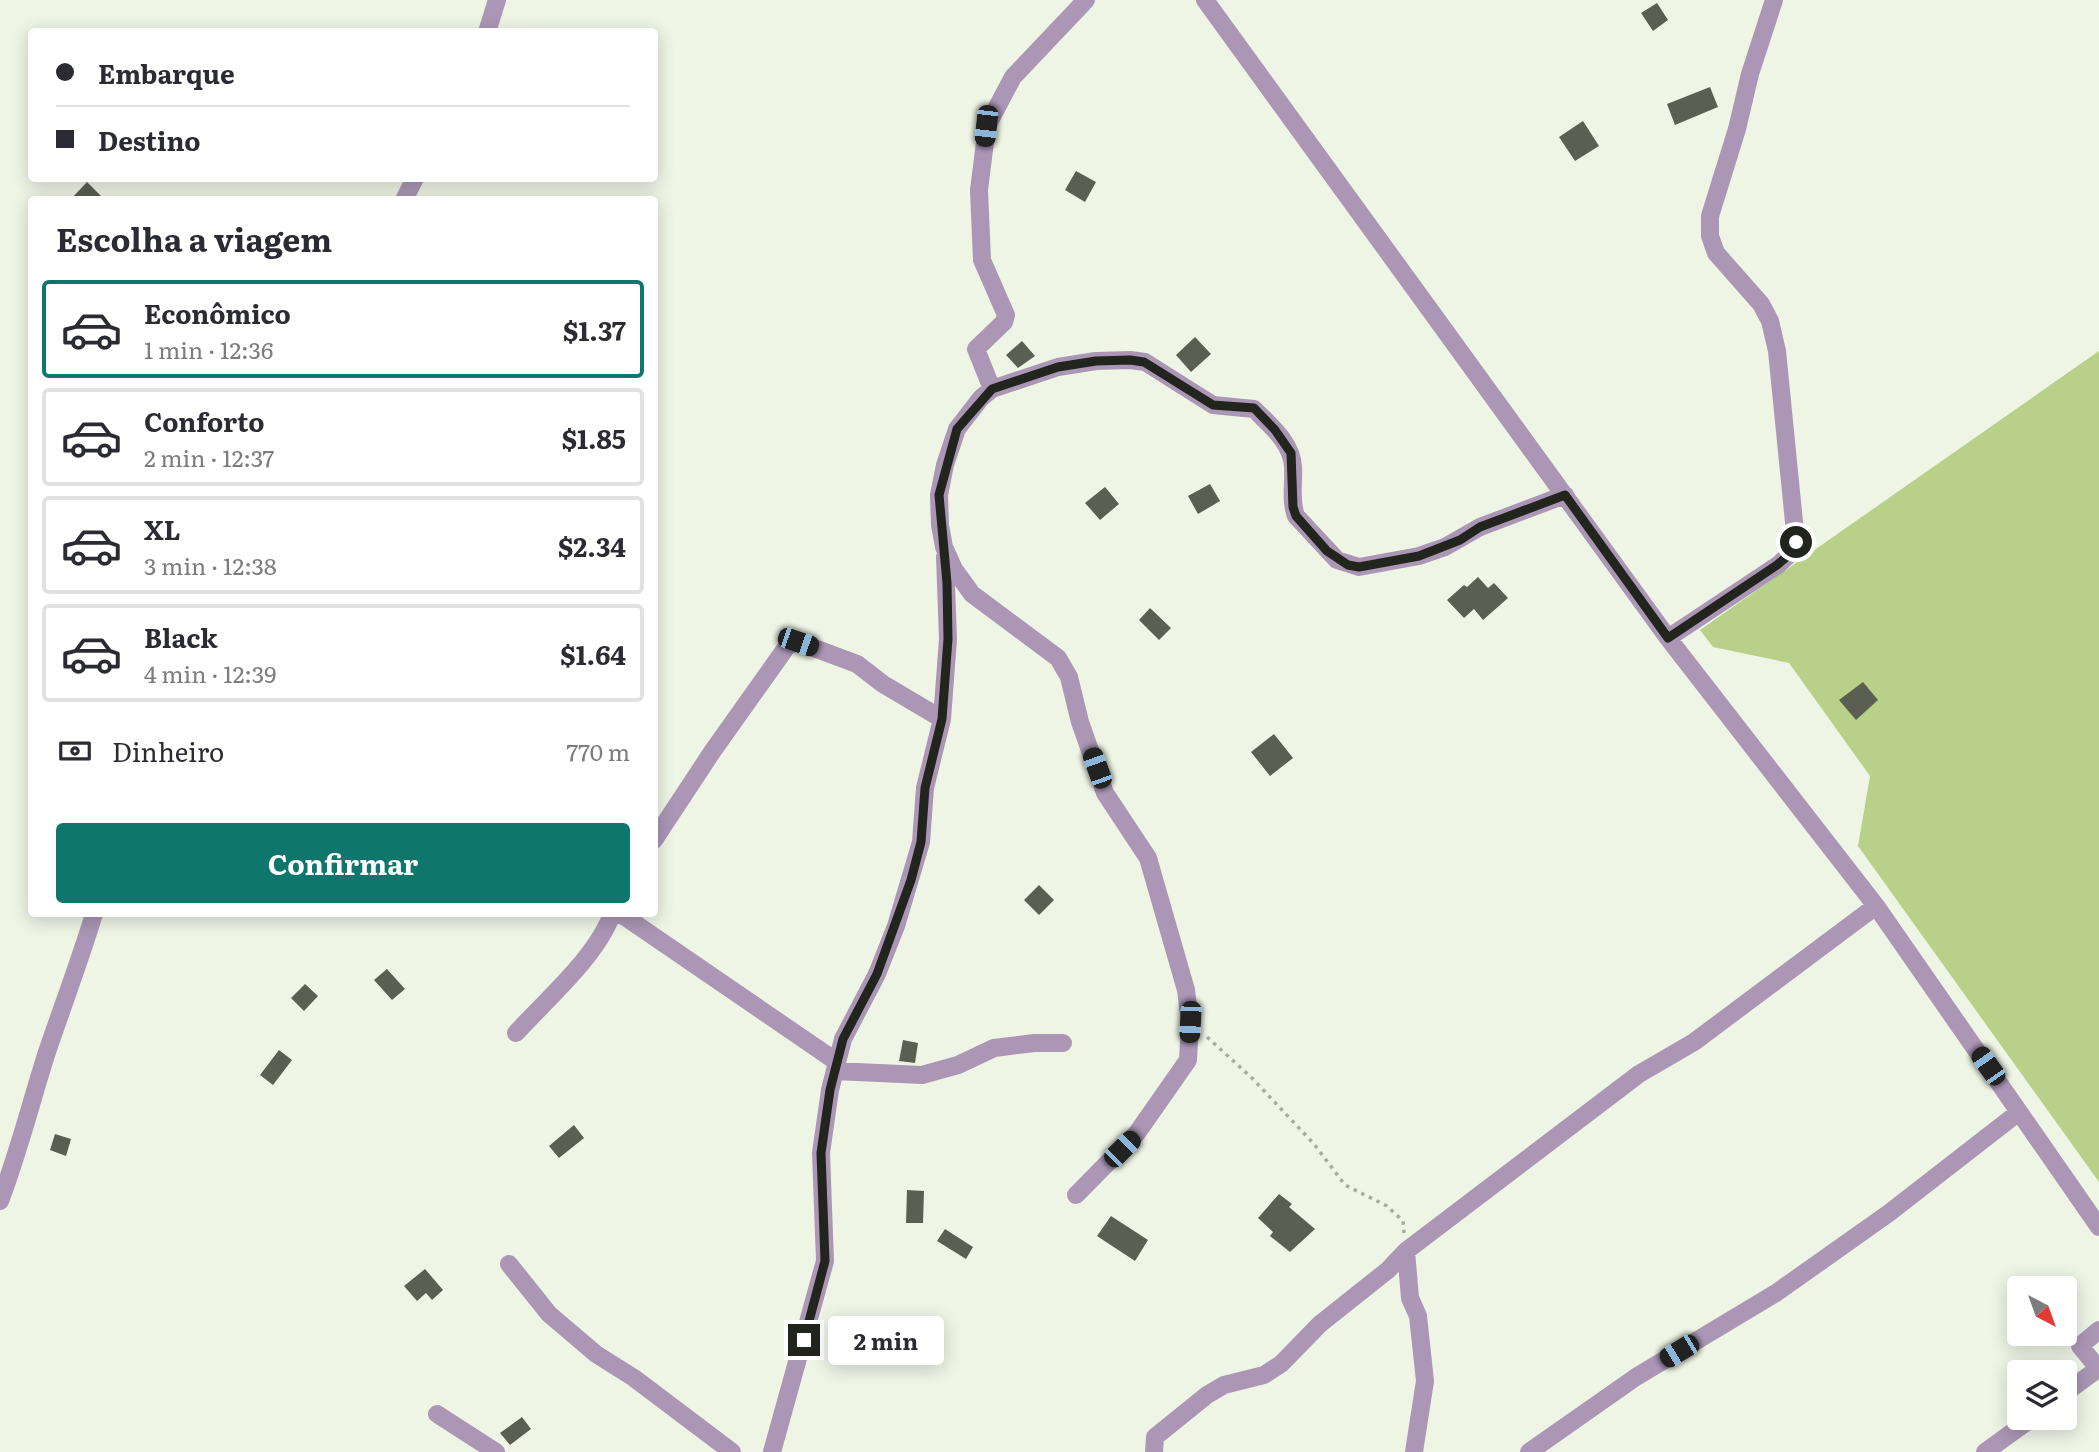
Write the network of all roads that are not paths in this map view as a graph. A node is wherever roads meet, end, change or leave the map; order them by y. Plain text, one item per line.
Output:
1 (497, 0) edge
2 (1086, 0) edge
3 (1205, 0) edge
4 (1774, 0) edge
5 (488, 28) edge
6 (992, 389) junction
7 (1565, 495) junction
8 (944, 547) junction
9 (984, 604) junction
10 (948, 620) junction
11 (1668, 638) junction
12 (942, 719) junction
13 (658, 834) edge
14 (1877, 906) junction
15 (93, 917) edge
16 (611, 917) edge
17 (625, 917) edge
18 (516, 1033) dead end
19 (1063, 1043) dead end
20 (836, 1066) junction
21 (2019, 1112) junction
22 (1076, 1195) dead end
23 (0, 1201) edge
24 (2099, 1227) edge
25 (1406, 1251) junction
26 (509, 1264) dead end
27 (2099, 1330) edge
28 (2099, 1368) edge
29 (2077, 1384) edge
30 (437, 1414) dead end
31 (2015, 1430) edge
32 (496, 1452) edge
33 (732, 1452) edge
34 (772, 1452) edge
35 (1154, 1452) edge
36 (1414, 1452) edge
37 (1529, 1452) edge
38 (1985, 1452) edge

1 - 5 street
2 - 6 street
3 - 7 street
4 - 11 street
6 - 7 street
6 - 8 street
7 - 11 street
8 - 9 street
8 - 10 street
9 - 10 street
9 - 22 street
10 - 12 street
11 - 14 street
12 - 13 street
12 - 20 street
14 - 21 street
14 - 25 street
15 - 23 street
16 - 18 street
17 - 20 street
19 - 20 street
20 - 34 street
21 - 24 street
21 - 37 street
25 - 35 street
25 - 36 street
26 - 33 street
27 - 28 street
28 - 29 street
30 - 32 street
31 - 38 street

